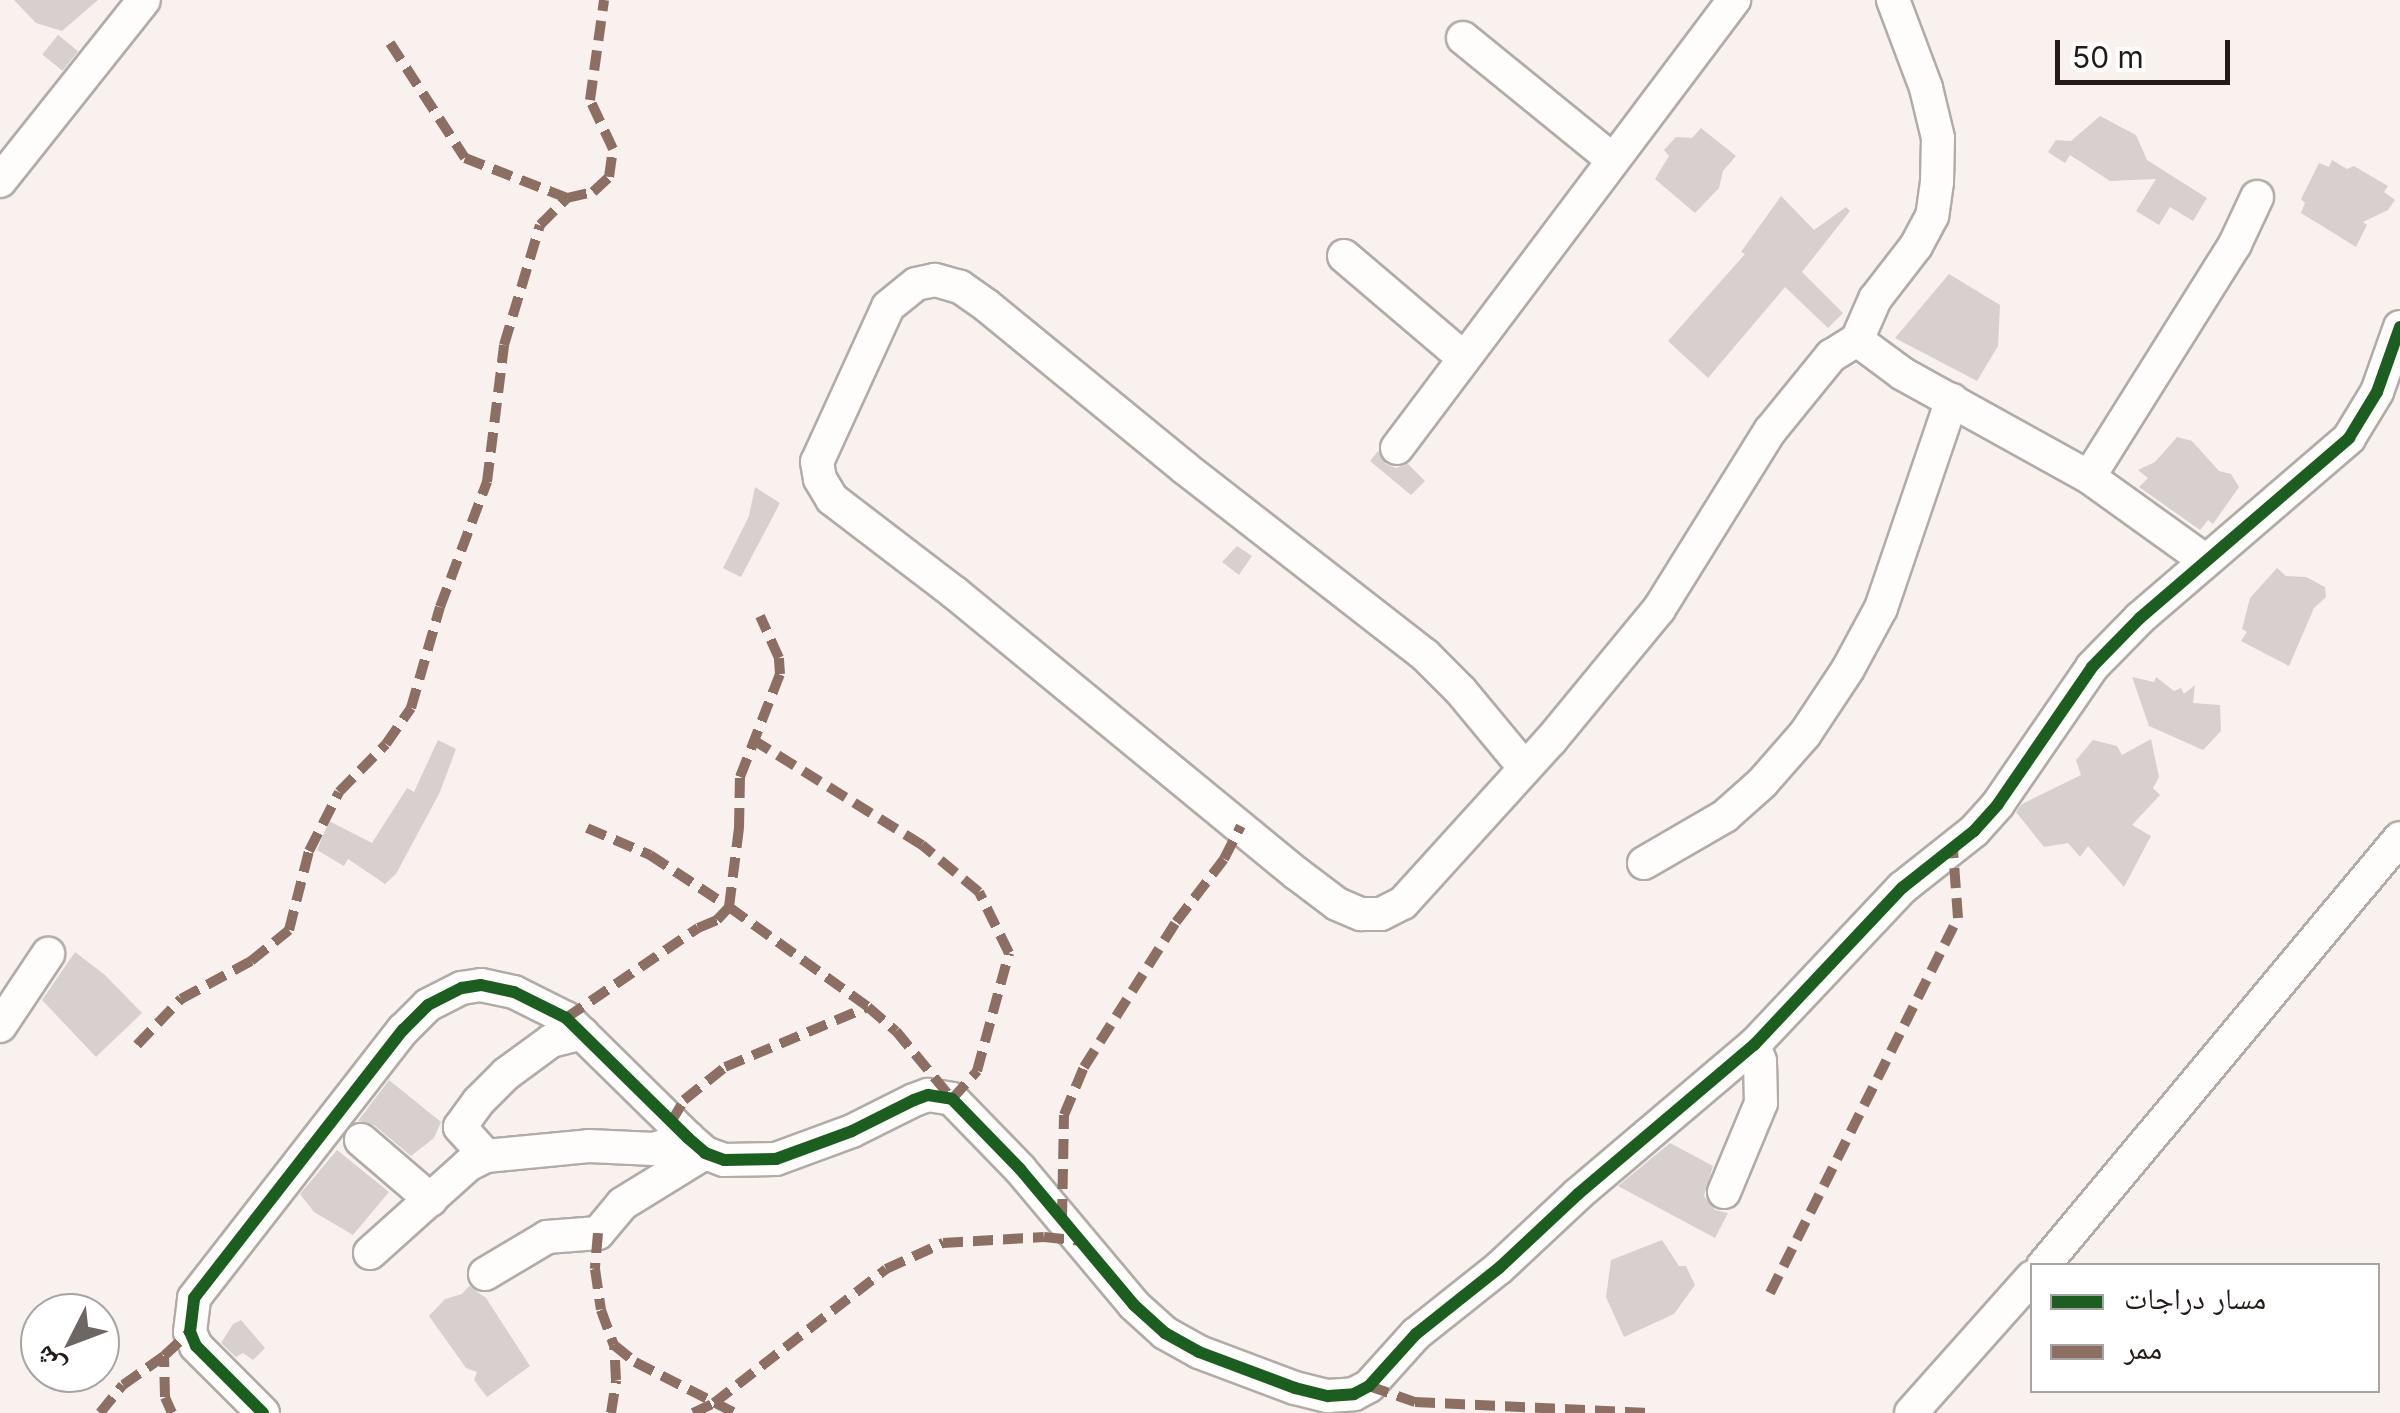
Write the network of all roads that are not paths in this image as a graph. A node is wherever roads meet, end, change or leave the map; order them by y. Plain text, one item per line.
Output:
1 (144, 0) edge
2 (1734, 0) edge
3 (1892, 0) edge
4 (1463, 38) dead end
5 (1614, 160) junction
6 (0, 181) edge
7 (2257, 197) dead end
8 (1344, 256) dead end
9 (2400, 327) edge
10 (1857, 340) junction
11 (1464, 358) junction
12 (1952, 400) junction
13 (1397, 448) dead end
14 (2089, 478) junction
15 (2206, 561) junction
16 (1524, 766) junction
17 (2400, 838) edge
18 (1644, 862) dead end
19 (48, 954) dead end
20 (0, 1026) edge
21 (582, 1033) junction
22 (1754, 1045) junction
23 (361, 1140) dead end
24 (696, 1146) junction
25 (486, 1156) junction
26 (1724, 1192) dead end
27 (430, 1200) junction
28 (370, 1252) dead end
29 (2046, 1263) edge
30 (485, 1274) dead end
31 (2030, 1279) edge
32 (263, 1413) edge
33 (1911, 1413) edge

1 - 6 street
2 - 5 street
3 - 10 street
4 - 5 street
5 - 11 street
7 - 14 street
8 - 11 street
9 - 15 street
10 - 12 street
10 - 16 street
11 - 13 street
12 - 14 street
12 - 18 street
14 - 15 street
15 - 22 street
16 - 16 street
17 - 29 street
19 - 20 street
21 - 24 street
21 - 25 street
21 - 32 street
22 - 24 street
22 - 26 street
23 - 27 street
24 - 25 street
24 - 30 street
25 - 27 street
27 - 28 street
31 - 33 street

